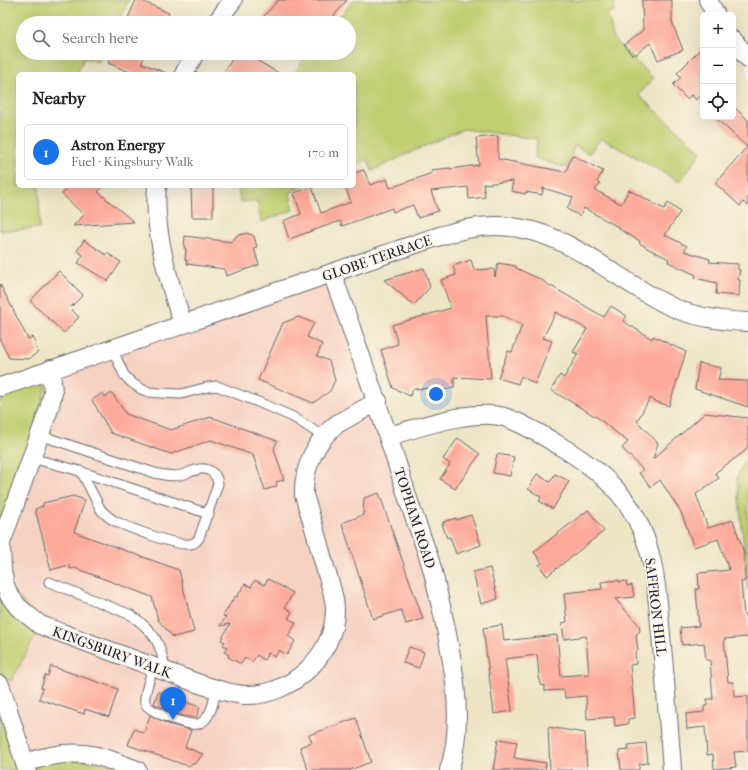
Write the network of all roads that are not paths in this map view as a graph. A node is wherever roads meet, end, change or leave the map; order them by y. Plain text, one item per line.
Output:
1 (233, 0) edge
2 (708, 0) edge
3 (714, 12) edge
4 (221, 16) edge
5 (736, 44) edge
6 (748, 58) edge
7 (191, 60) edge
8 (185, 72) edge
9 (157, 188) edge
10 (332, 273) junction
11 (748, 322) edge
12 (183, 324) junction
13 (112, 348) junction
14 (51, 369) junction
15 (0, 387) edge
16 (378, 401) junction
17 (39, 435) junction
18 (389, 436) junction
19 (324, 437) junction
20 (31, 458) junction
21 (81, 471) junction
22 (208, 514) junction
23 (49, 582) dead end
24 (159, 669) junction
25 (0, 685) edge
26 (216, 690) junction
27 (26, 767) edge
28 (137, 770) edge
29 (449, 770) edge
30 (672, 770) edge

1 - 4 street
2 - 3 street
5 - 6 street
7 - 8 street
9 - 12 street
10 - 11 street, GLOBE TERRACE
10 - 12 street, GLOBE TERRACE
10 - 16 street, TOPHAM ROAD
12 - 13 street, GLOBE TERRACE
13 - 14 street, GLOBE TERRACE
13 - 19 lane
14 - 15 street, GLOBE TERRACE
14 - 17 street, KINGSBURY WALK
16 - 18 street, TOPHAM ROAD
16 - 19 street, KINGSBURY WALK
17 - 20 street, KINGSBURY WALK
17 - 22 lane
18 - 29 street, TOPHAM ROAD
18 - 30 street, SAFFRON HILL
19 - 26 street, KINGSBURY WALK
20 - 21 lane
20 - 24 street, KINGSBURY WALK
21 - 22 lane
21 - 22 lane
23 - 24 lane
24 - 26 street, KINGSBURY WALK
24 - 26 lane
25 - 27 street
27 - 28 street

